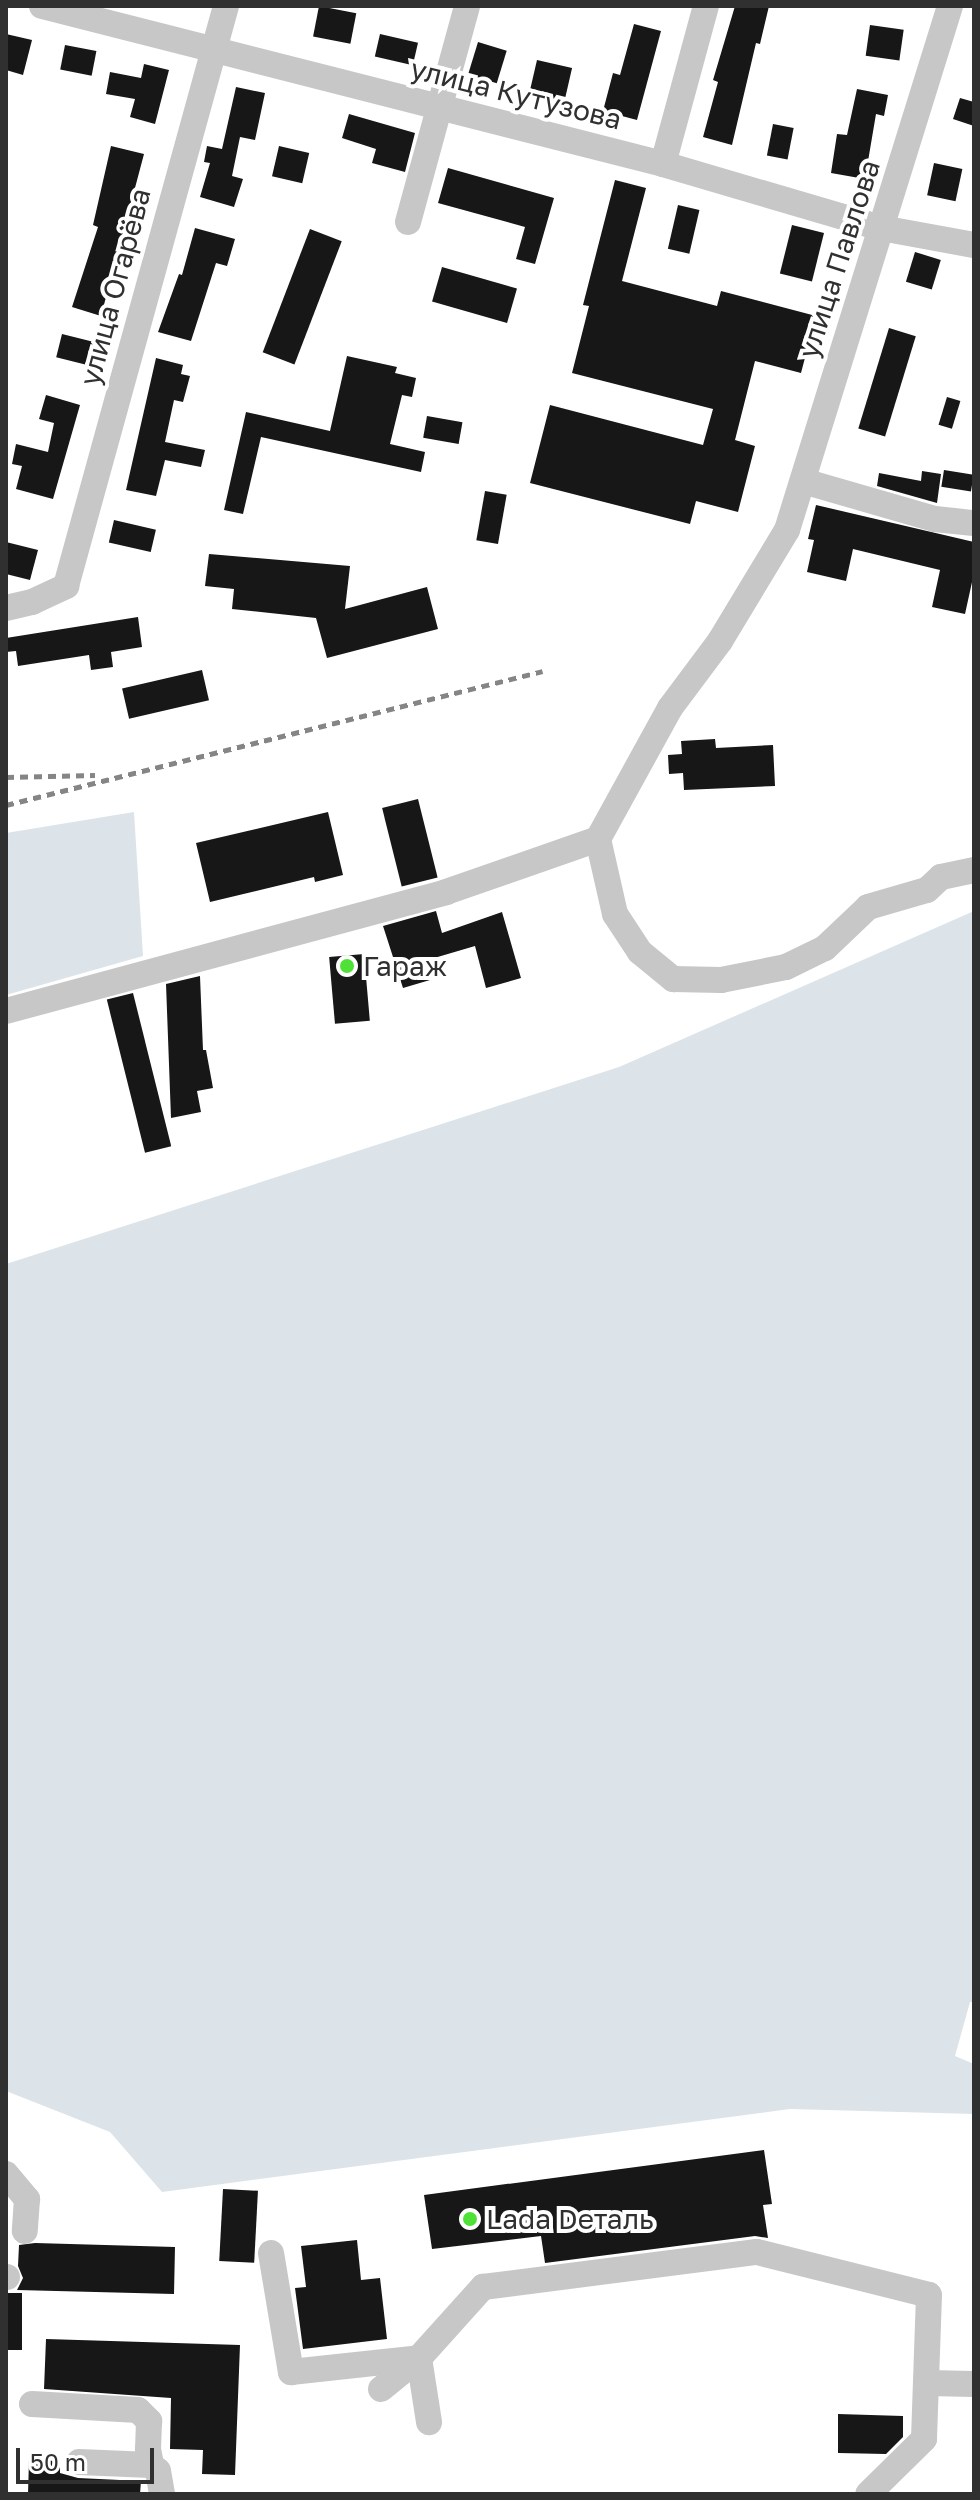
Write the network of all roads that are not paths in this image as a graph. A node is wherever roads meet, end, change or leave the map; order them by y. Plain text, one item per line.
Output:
1 (42, 6) edge
2 (226, 6) edge
3 (467, 6) edge
4 (706, 6) edge
5 (950, 6) edge
6 (214, 50) junction
7 (440, 107) junction
8 (663, 164) junction
9 (408, 222) dead end
10 (881, 228) junction
11 (974, 245) edge
12 (803, 481) junction
13 (974, 523) edge
14 (6, 608) edge
15 (598, 839) junction
16 (974, 870) edge
17 (6, 1011) edge
18 (6, 2174) edge
19 (25, 2231) dead end
20 (271, 2253) dead end
21 (419, 2358) junction
22 (927, 2383) junction
23 (974, 2384) edge
24 (381, 2389) dead end
25 (32, 2404) dead end
26 (429, 2422) dead end
27 (79, 2462) dead end
28 (151, 2465) junction
29 (162, 2494) edge
30 (868, 2494) edge

1 - 6 street, улица Кутузова
2 - 6 street, улица Огарёва
3 - 7 street
4 - 8 street
5 - 10 street, улица Павлова
6 - 7 street, улица Кутузова
6 - 14 street, улица Огарёва
7 - 8 street, улица Кутузова
7 - 9 street
8 - 10 street, улица Кутузова
10 - 11 street, улица Кутузова
10 - 12 street, улица Павлова
12 - 13 street
12 - 15 street, улица Павлова
15 - 16 street
15 - 17 street
18 - 19 street
20 - 21 street
21 - 22 street
21 - 24 street
21 - 26 street
22 - 23 street
22 - 30 street
25 - 28 street
27 - 28 street
28 - 29 street

